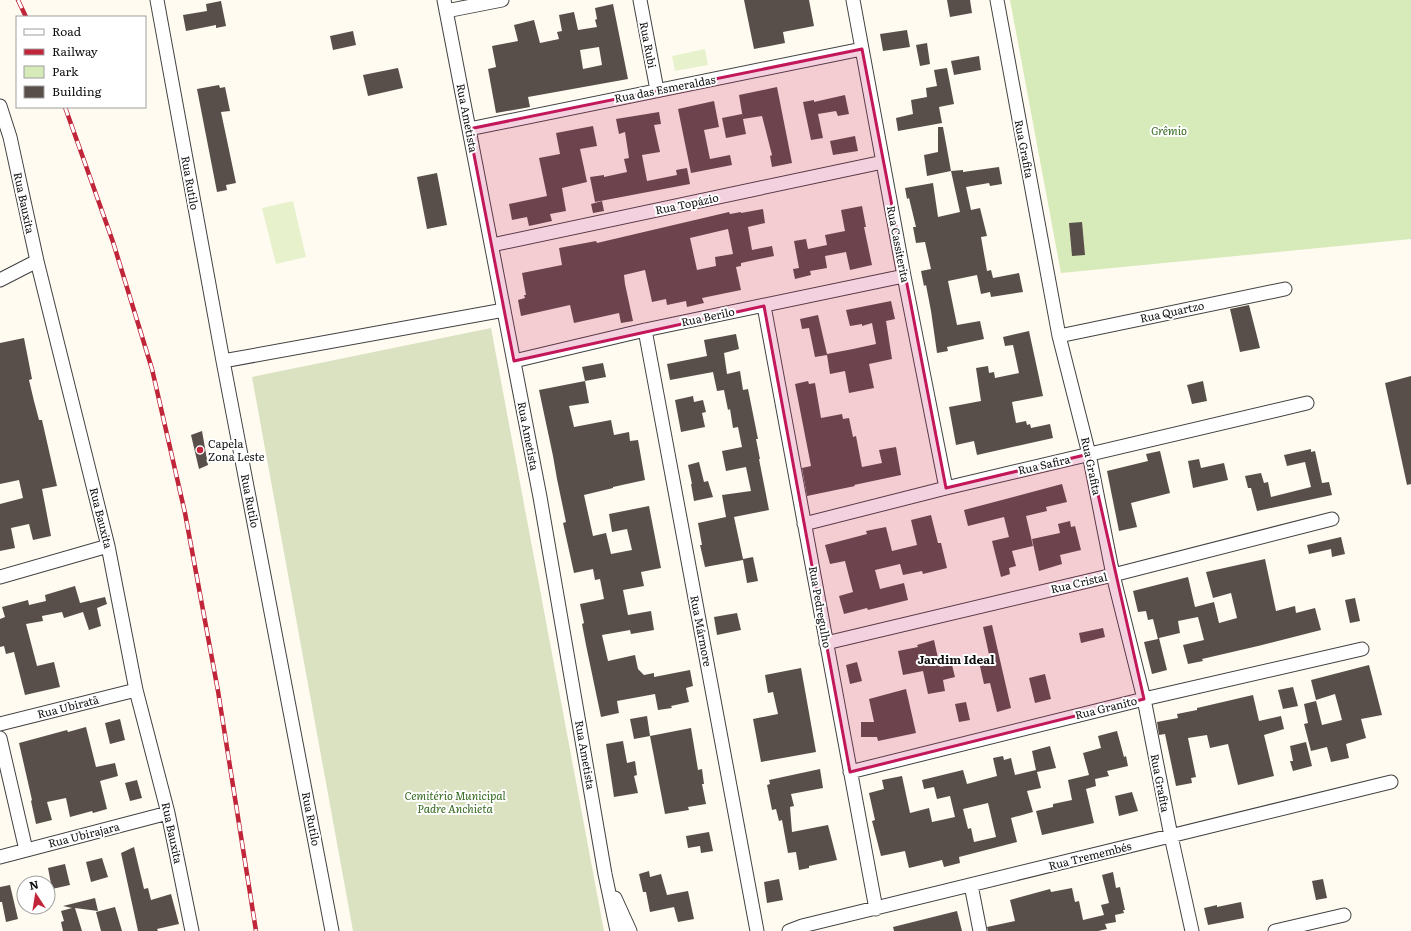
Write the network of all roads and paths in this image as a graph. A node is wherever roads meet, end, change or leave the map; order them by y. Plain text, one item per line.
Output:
1 (157, 0) edge
2 (502, 0) edge
3 (640, 0) edge
4 (853, 0) edge
5 (997, 0) edge
6 (445, 6) edge
7 (862, 49) junction
8 (657, 90) junction
9 (0, 106) edge
10 (469, 129) junction
11 (883, 162) junction
12 (492, 245) junction
13 (37, 261) junction
14 (904, 276) junction
15 (0, 280) edge
16 (1286, 288) dead end
17 (764, 306) junction
18 (504, 310) junction
19 (645, 330) junction
20 (1059, 336) junction
21 (223, 360) junction
22 (514, 361) junction
23 (1307, 403) dead end
24 (1089, 454) junction
25 (946, 488) junction
26 (1332, 519) dead end
27 (804, 524) junction
28 (108, 546) junction
29 (1113, 574) junction
30 (0, 577) edge
31 (826, 643) junction
32 (1362, 649) dead end
33 (136, 690) junction
34 (1144, 699) junction
35 (0, 724) edge
36 (0, 738) edge
37 (850, 772) junction
38 (1391, 782) dead end
39 (168, 813) junction
40 (1171, 836) junction
41 (26, 850) junction
42 (0, 857) edge
43 (605, 874) junction
44 (971, 885) junction
45 (876, 909) junction
46 (1344, 915) dead end
47 (805, 929) edge
48 (192, 931) edge
49 (332, 931) edge
50 (617, 931) edge
51 (630, 931) edge
52 (757, 931) edge
53 (790, 931) edge
54 (980, 931) edge
55 (1192, 931) edge
56 (1275, 931) edge

1 - 21 street, Rua Rutilo
2 - 6 street
3 - 8 street, Rua Rubi
4 - 7 street, Rua Cassiterita
5 - 20 street, Rua Grafita
6 - 10 street, Rua Ametista
7 - 8 street, Rua das Esmeraldas
7 - 11 street, Rua Cassiterita
8 - 10 street, Rua das Esmeraldas
9 - 13 street, Rua Bauxita
10 - 12 street, Rua Ametista
11 - 12 street, Rua Topázio
11 - 14 street, Rua Cassiterita
12 - 18 street, Rua Ametista
13 - 15 street
13 - 28 street, Rua Bauxita
14 - 17 street, Rua Berilo
14 - 25 street, Rua Cassiterita
16 - 20 street, Rua Quartzo
17 - 19 street, Rua Berilo
17 - 27 street, Rua Pedregulho
18 - 21 street
18 - 22 street, Rua Ametista
19 - 22 street, Rua Berilo
19 - 52 street, Rua Mármore
20 - 24 street, Rua Grafita
21 - 49 street, Rua Rutilo
22 - 43 street, Rua Ametista
23 - 24 street, Rua Safira
24 - 25 street, Rua Safira
24 - 29 street, Rua Grafita
25 - 27 street, Rua Safira
26 - 29 street, Rua Cristal
27 - 31 street, Rua Pedregulho
28 - 30 street
28 - 33 street, Rua Bauxita
29 - 31 street, Rua Cristal
29 - 34 street, Rua Grafita
31 - 37 street, Rua Pedregulho
32 - 34 street, Rua Granito
33 - 35 street, Rua Ubiratã
33 - 39 street, Rua Bauxita
34 - 37 street, Rua Granito
34 - 40 street, Rua Grafita
36 - 41 street
37 - 45 street, Rua Pedregulho
38 - 40 street, Rua Tremembés
39 - 41 street, Rua Ubirajara
39 - 48 street, Rua Bauxita
40 - 44 street, Rua Tremembés
40 - 55 street, Rua Grafita
41 - 42 street, Rua Ubirajara
43 - 50 street, Rua Ametista
43 - 51 street, Rua Ametista
44 - 45 street, Rua Tremembés
44 - 54 street
45 - 47 street, Rua Tremembés
46 - 56 street
47 - 53 street, Rua Tremembés

